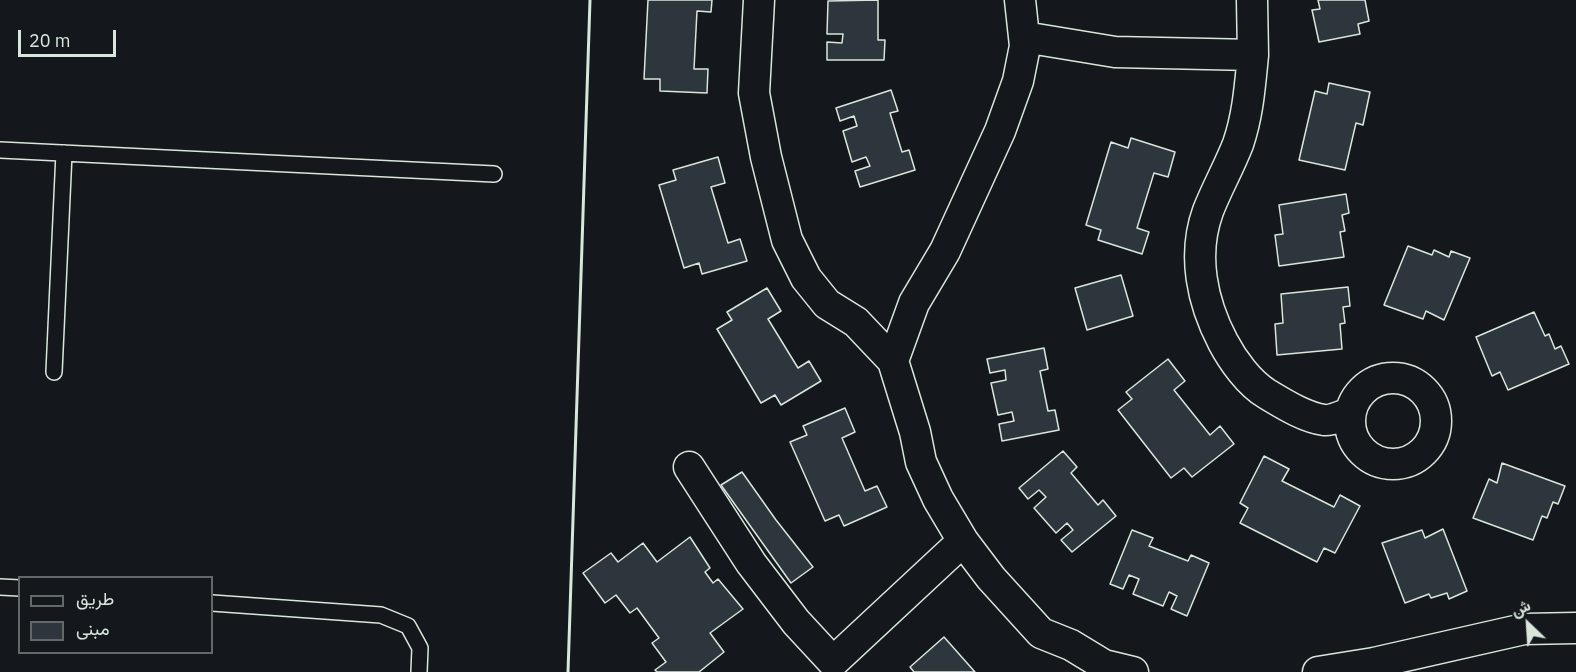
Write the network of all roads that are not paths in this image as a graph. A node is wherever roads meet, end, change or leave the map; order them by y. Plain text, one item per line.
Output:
1 (759, 0) edge
2 (1020, 0) edge
3 (1252, 0) edge
4 (1024, 37) junction
5 (1253, 55) junction
6 (0, 150) edge
7 (64, 153) junction
8 (494, 174) dead end
9 (893, 361) junction
10 (54, 372) dead end
11 (1350, 413) dead end
12 (689, 467) dead end
13 (963, 541) junction
14 (0, 586) edge
15 (18, 588) edge
16 (213, 603) edge
17 (1576, 628) edge
18 (838, 667) edge
19 (419, 672) edge
20 (1133, 672) edge
21 (1318, 672) edge

1 - 9 street
2 - 4 street
3 - 5 street
4 - 5 street
4 - 9 street
5 - 11 street
6 - 7 lane
7 - 8 lane
7 - 10 lane
9 - 13 street
12 - 18 street
13 - 18 street
13 - 20 street
14 - 15 lane
16 - 19 lane
17 - 21 street

